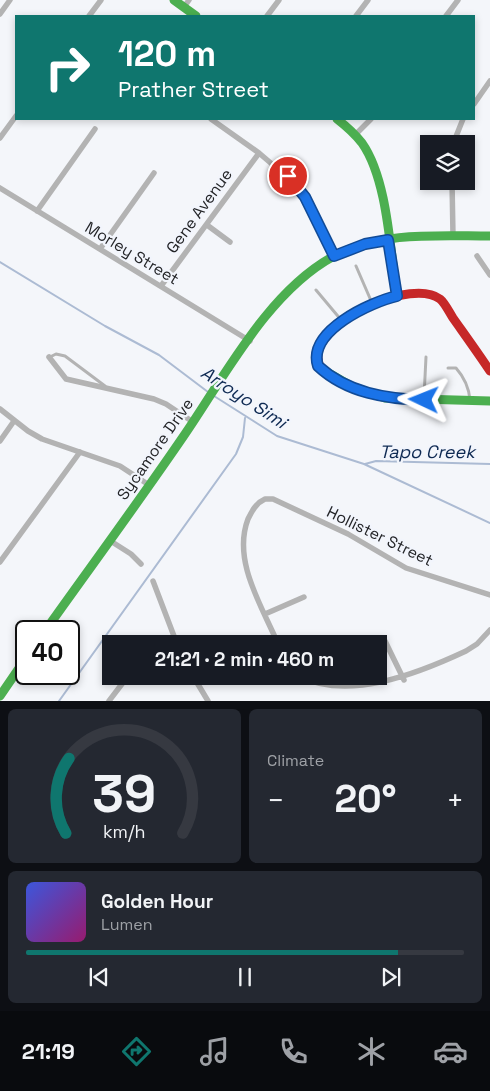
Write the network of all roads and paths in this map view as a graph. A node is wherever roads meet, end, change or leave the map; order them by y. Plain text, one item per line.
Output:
1 (10, 0) edge
2 (101, 0) edge
3 (174, 0) edge
4 (279, 0) edge
5 (368, 0) edge
6 (458, 0) edge
7 (187, 4) edge
8 (0, 14) edge
9 (90, 15) edge
10 (195, 15) edge
11 (268, 15) edge
12 (357, 15) edge
13 (447, 15) edge
14 (490, 81) edge
15 (475, 103) edge
16 (15, 117) edge
17 (212, 120) edge
18 (338, 120) edge
19 (370, 120) edge
20 (463, 120) edge
21 (95, 129) dead end
22 (355, 135) junction
23 (457, 135) edge
24 (0, 138) edge
25 (259, 153) junction
26 (154, 173) dead end
27 (0, 188) edge
28 (452, 190) edge
29 (37, 211) junction
30 (207, 225) junction
31 (453, 236) junction
32 (490, 236) edge
33 (388, 240) junction
34 (230, 242) dead end
35 (100, 249) junction
36 (334, 256) junction
37 (477, 256) dead end
38 (356, 266) dead end
39 (490, 275) edge
40 (161, 286) junction
41 (316, 290) dead end
42 (397, 296) junction
43 (372, 304) junction
44 (343, 321) junction
45 (250, 341) junction
46 (50, 357) joint
47 (426, 357) dead end
48 (448, 368) dead end
49 (490, 371) edge
50 (108, 389) junction
51 (424, 400) junction
52 (470, 401) junction
53 (490, 401) edge
54 (0, 409) edge
55 (14, 421) junction
56 (193, 422) junction
57 (0, 441) edge
58 (80, 452) junction
59 (149, 485) junction
60 (110, 540) junction
61 (0, 562) edge
62 (141, 564) dead end
63 (153, 581) dead end
64 (490, 594) edge
65 (304, 597) dead end
66 (265, 614) junction
67 (53, 620) edge
68 (490, 630) edge
69 (174, 635) edge
70 (274, 635) edge
71 (387, 645) edge
72 (15, 674) edge
73 (404, 680) junction
74 (121, 685) edge
75 (198, 685) edge
76 (312, 685) edge
77 (387, 688) dead end
78 (319, 690) dead end
79 (0, 696) edge
80 (109, 701) edge
81 (208, 701) edge

1 - 8 street
2 - 9 street
3 - 7 main road
4 - 11 street
5 - 12 street
6 - 13 street
7 - 10 main road
14 - 15 street
16 - 24 street
17 - 25 street
18 - 22 main road
19 - 22 street
20 - 23 street
21 - 29 street
22 - 33 main road
25 - 30 street, Gene Avenue
25 - 36 street
26 - 35 street
27 - 29 street, Morley Street
28 - 31 street
29 - 35 street, Morley Street
30 - 34 street
30 - 40 street, Gene Avenue
31 - 32 main road, Sycamore Drive
31 - 33 main road, Sycamore Drive
33 - 36 main road, Sycamore Drive
33 - 42 main road
35 - 40 street, Morley Street
36 - 45 main road, Sycamore Drive
37 - 39 street
38 - 43 lane
40 - 45 street, Morley Street
41 - 44 lane
42 - 43 main road
42 - 49 main road
43 - 44 main road
44 - 51 main road
45 - 56 main road, Sycamore Drive
46 - 50 lane
46 - 50 street
47 - 51 lane
48 - 52 lane
50 - 56 street
51 - 52 main road
52 - 53 main road
54 - 55 street
55 - 57 street
55 - 58 street
56 - 59 main road, Sycamore Drive
58 - 59 street
58 - 61 street
59 - 60 main road, Sycamore Drive
60 - 62 street
60 - 67 main road, Sycamore Drive
63 - 69 street
64 - 66 street, Hollister Street
65 - 66 street
66 - 70 street
68 - 73 street
71 - 73 street
72 - 79 main road
73 - 77 street
74 - 80 street
75 - 81 street
76 - 78 street

